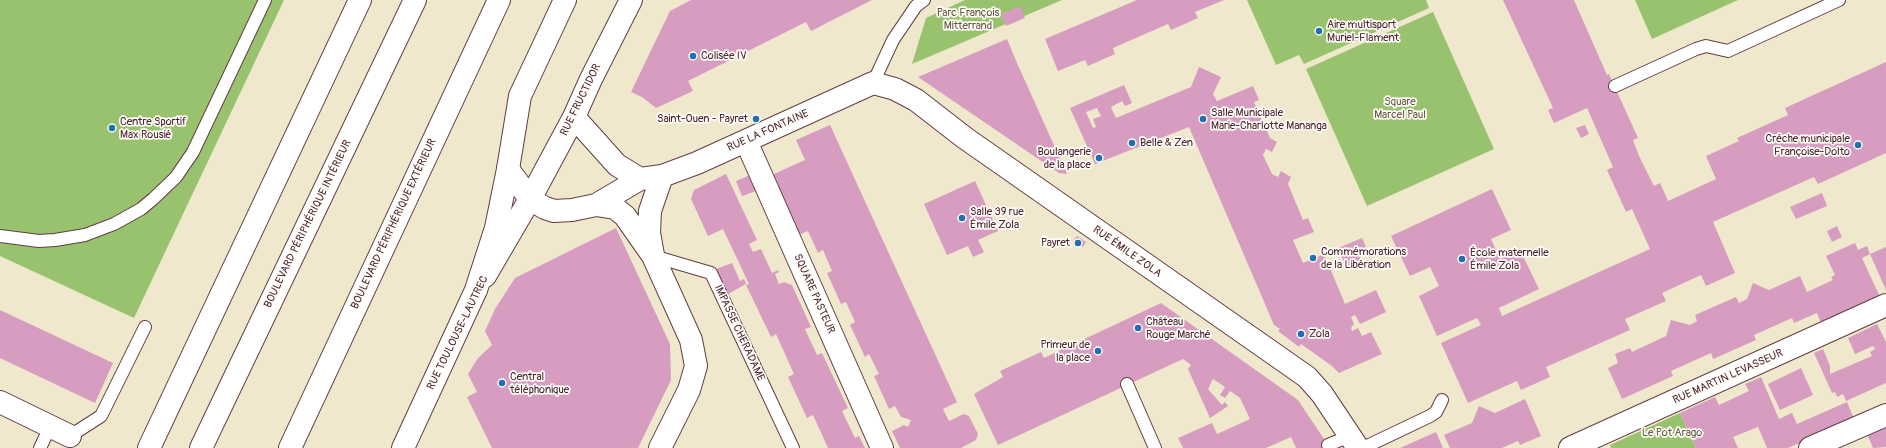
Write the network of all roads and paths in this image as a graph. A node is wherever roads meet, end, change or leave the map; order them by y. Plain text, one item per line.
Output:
1 (265, 0) edge
2 (360, 0) edge
3 (415, 0) edge
4 (499, 0) edge
5 (565, 0) edge
6 (631, 0) edge
7 (924, 0) edge
8 (1840, 0) edge
9 (873, 83) junction
10 (1615, 86) dead end
11 (574, 117) junction
12 (746, 141) junction
13 (508, 169) junction
14 (662, 176) junction
15 (640, 179) junction
16 (530, 199) junction
17 (596, 204) junction
18 (0, 236) edge
19 (653, 256) junction
20 (476, 290) junction
21 (1886, 305) edge
22 (145, 327) dead end
23 (1127, 384) dead end
24 (1442, 400) dead end
25 (0, 402) edge
26 (1886, 414) edge
27 (50, 427) junction
28 (70, 436) joint
29 (1357, 444) edge
30 (1328, 446) dead end
31 (40, 448) edge
32 (149, 448) edge
33 (201, 448) edge
34 (290, 448) edge
35 (403, 448) edge
36 (660, 448) edge
37 (793, 448) edge
38 (882, 448) edge
39 (1155, 448) edge
40 (1570, 448) edge
41 (1810, 448) edge

1 - 18 lane
2 - 32 main road
3 - 33 main road, BOULEVARD PÉRIPHÉRIQUE INTÉRIEUR
4 - 34 main road, BOULEVARD PÉRIPHÉRIQUE EXTÉRIEUR
5 - 13 main road
6 - 11 main road, RUE FRUCTIDOR
7 - 9 lane
8 - 10 lane
9 - 12 main road, RUE LA FONTAINE
9 - 29 main road, RUE ÉMILE ZOLA
11 - 15 main road
11 - 16 main road, RUE FRUCTIDOR
12 - 14 main road, RUE LA FONTAINE
12 - 38 main road, SQUARE PASTEUR
13 - 16 main road, RUE LA FONTAINE
13 - 20 main road
14 - 15 main road, RUE LA FONTAINE
14 - 19 main road, RUE LA FONTAINE
15 - 17 main road, RUE LA FONTAINE
16 - 17 main road, RUE LA FONTAINE
16 - 20 main road, RUE TOULOUSE-LAUTREC
17 - 19 main road, RUE LA FONTAINE
19 - 36 main road, RUE LA FONTAINE
19 - 37 lane, IMPASSE CHERADAME
20 - 35 main road, RUE TOULOUSE-LAUTREC
21 - 40 main road, RUE MARTIN LEVASSEUR
22 - 28 lane
23 - 39 lane
24 - 29 lane
25 - 27 main road
26 - 41 main road
27 - 28 main road
27 - 31 lane
29 - 30 lane

